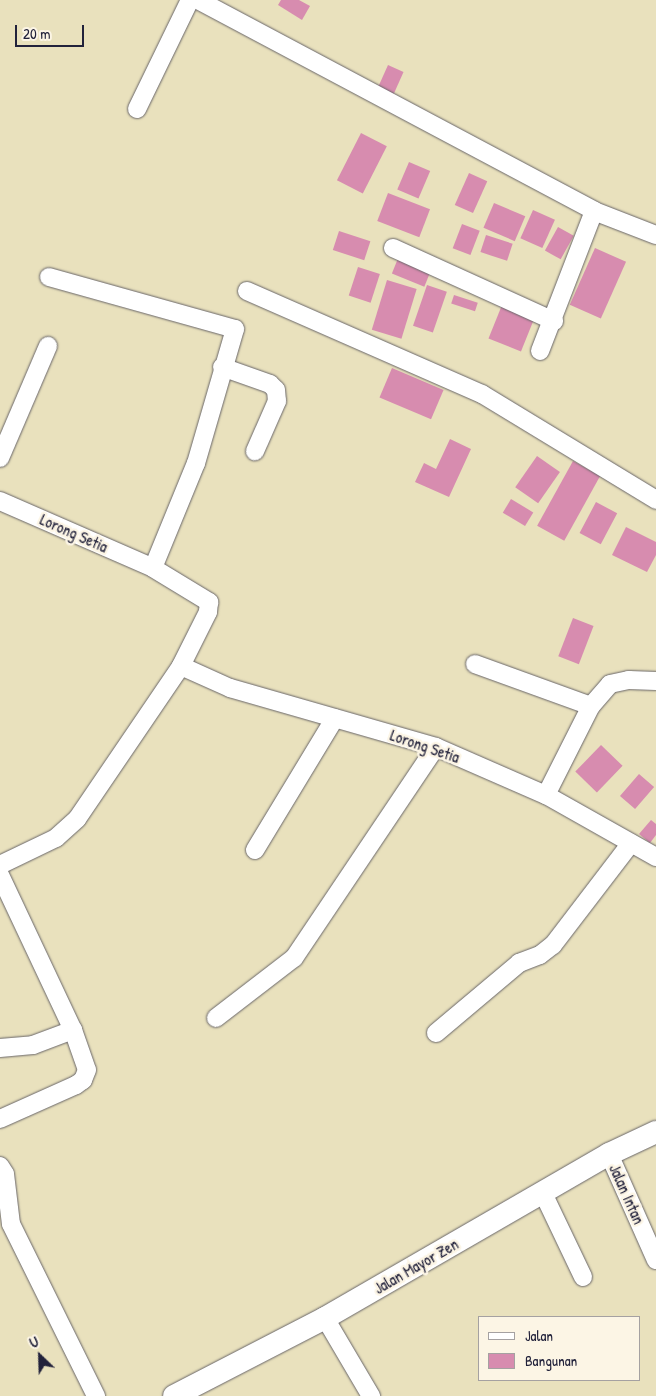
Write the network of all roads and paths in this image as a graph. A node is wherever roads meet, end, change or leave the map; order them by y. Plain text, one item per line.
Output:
1 (190, 0) edge
2 (198, 0) edge
3 (138, 109) dead end
4 (594, 211) junction
5 (656, 235) edge
6 (394, 248) dead end
7 (49, 277) dead end
8 (248, 291) dead end
9 (554, 321) junction
10 (48, 346) dead end
11 (540, 352) dead end
12 (222, 367) junction
13 (255, 451) dead end
14 (0, 458) edge
15 (656, 500) edge
16 (0, 501) edge
17 (153, 568) junction
18 (475, 664) dead end
19 (181, 666) junction
20 (656, 681) edge
21 (591, 706) junction
22 (336, 718) junction
23 (436, 746) junction
24 (546, 795) junction
25 (631, 843) junction
26 (255, 850) dead end
27 (656, 858) edge
28 (0, 865) edge
29 (0, 875) edge
30 (216, 1018) dead end
31 (74, 1030) junction
32 (436, 1033) dead end
33 (0, 1048) edge
34 (0, 1120) edge
35 (656, 1132) edge
36 (609, 1154) junction
37 (0, 1166) edge
38 (543, 1193) junction
39 (6, 1227) edge
40 (656, 1260) edge
41 (583, 1277) dead end
42 (325, 1318) junction
43 (96, 1396) edge
44 (174, 1396) edge
45 (371, 1396) edge

1 - 3 street
2 - 4 street
4 - 5 street
4 - 9 street
6 - 9 street
7 - 12 street
8 - 15 street
9 - 11 street
10 - 14 street
12 - 13 street
12 - 17 street
16 - 17 street, Lorong Setia
17 - 19 street, Lorong Setia
18 - 21 street
19 - 22 street, Lorong Setia
19 - 28 street
20 - 21 street
21 - 24 street
22 - 23 street, Lorong Setia
22 - 26 street
23 - 24 street, Lorong Setia
23 - 30 street
24 - 25 street, Lorong Setia
25 - 27 street, Lorong Setia
25 - 32 street
29 - 31 street
31 - 33 street
31 - 34 street
35 - 36 street, Jalan Mayor Zen
36 - 38 street, Jalan Mayor Zen
36 - 40 street, Jalan Intan
37 - 39 street
38 - 41 street
38 - 42 street, Jalan Mayor Zen
39 - 43 street
42 - 44 street, Jalan Mayor Zen
42 - 45 street

